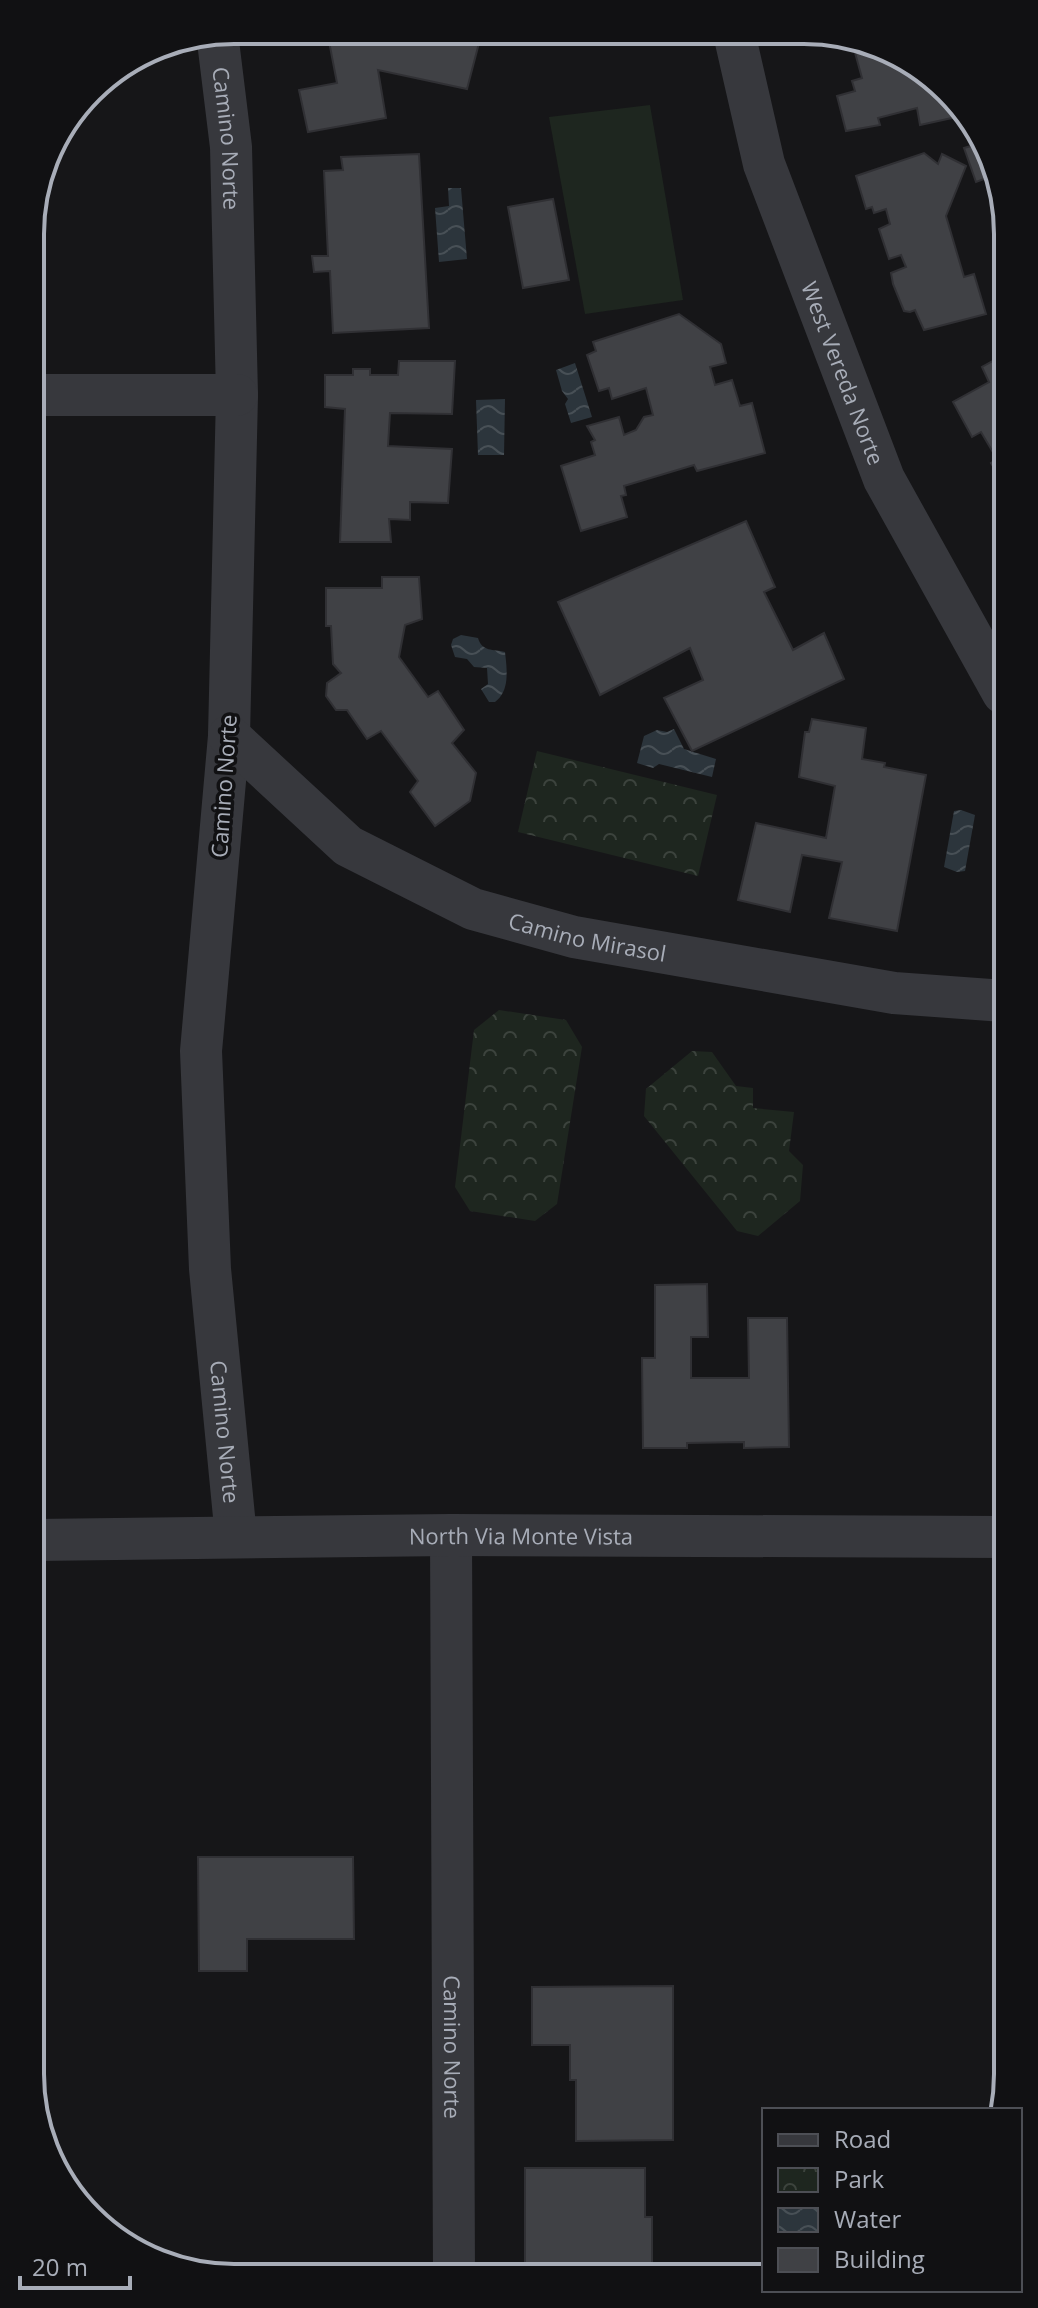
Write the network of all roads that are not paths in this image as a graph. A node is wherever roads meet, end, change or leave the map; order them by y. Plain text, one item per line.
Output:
1 (737, 44) edge
2 (218, 45) edge
3 (44, 395) edge
4 (237, 395) junction
5 (994, 677) edge
6 (229, 736) junction
7 (994, 1000) edge
8 (451, 1535) junction
9 (236, 1537) junction
10 (994, 1537) edge
11 (44, 1540) edge
12 (454, 2264) edge

1 - 5 street, West Vereda Norte
2 - 4 street, Camino Norte
3 - 4 street
4 - 6 street, Camino Norte
6 - 7 street, Camino Mirasol
6 - 9 street, Camino Norte
8 - 9 street, North Via Monte Vista
8 - 10 street, North Via Monte Vista
8 - 12 street, Camino Norte
9 - 11 street, North Via Monte Vista

